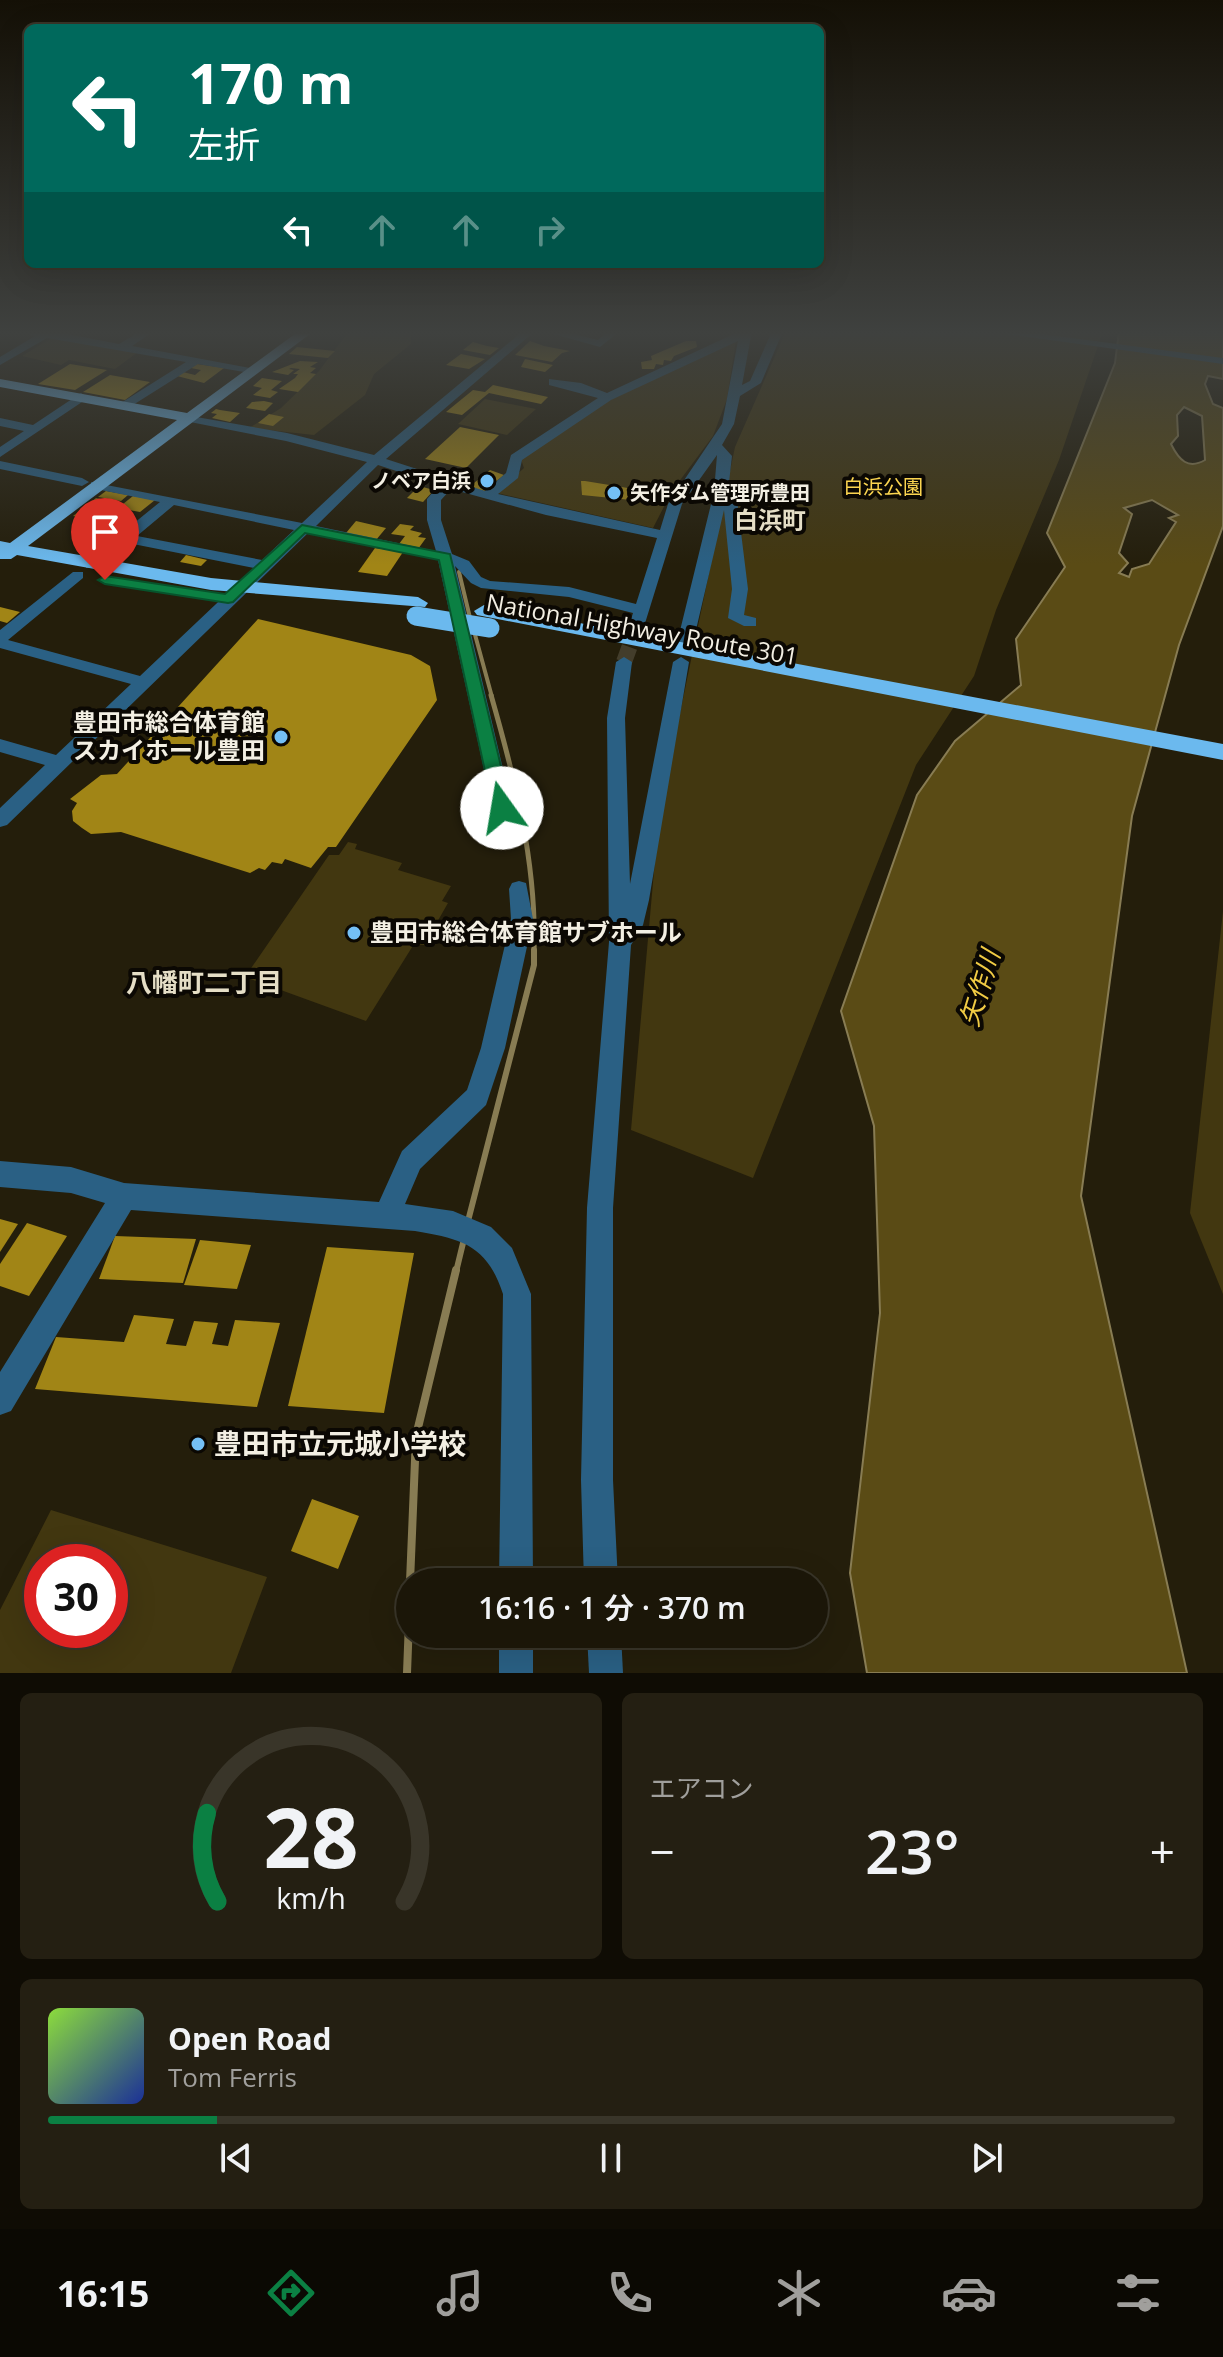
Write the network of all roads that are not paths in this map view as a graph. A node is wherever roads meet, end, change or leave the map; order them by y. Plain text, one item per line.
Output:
1 (64, 409) edge
2 (143, 409) edge
3 (192, 409) edge
4 (193, 409) edge
5 (437, 409) edge
6 (589, 409) edge
7 (732, 409) edge
8 (183, 416) junction
9 (0, 422) edge
10 (35, 429) junction
11 (716, 446) junction
12 (0, 453) edge
13 (376, 460) junction
14 (0, 465) edge
15 (89, 484) junction
16 (455, 485) junction
17 (721, 492) junction
18 (487, 496) junction
19 (171, 501) junction
20 (302, 529) junction
21 (663, 535) junction
22 (126, 538) junction
23 (3, 551) edge
24 (445, 557) junction
25 (264, 565) junction
26 (85, 570) junction
27 (236, 593) junction
28 (642, 610) junction
29 (750, 622) dead end
30 (636, 629) tunnel mouth
31 (0, 641) edge
32 (693, 657) junction
33 (624, 662) tunnel mouth
34 (143, 682) junction
35 (0, 745) edge
36 (1223, 752) edge
37 (59, 763) junction
38 (1223, 769) edge
39 (0, 820) edge
40 (506, 824) dead end
41 (519, 889) dead end
42 (620, 942) junction
43 (0, 1174) edge
44 (124, 1196) junction
45 (386, 1217) junction
46 (0, 1400) edge
47 (516, 1568) edge
48 (600, 1568) edge
49 (516, 1648) edge
50 (605, 1648) edge
51 (516, 1673) edge
52 (606, 1673) edge

1 - 10 street
2 - 8 highway
3 - 8 highway
4 - 8 highway
5 - 13 street
6 - 18 street
7 - 11 street
8 - 13 street
8 - 15 highway
9 - 10 street
10 - 12 street
11 - 17 street
11 - 21 street
13 - 16 street
13 - 20 street
14 - 15 street
15 - 19 street
15 - 23 highway
16 - 18 street
16 - 24 street
17 - 29 street
17 - 32 street
18 - 21 street
19 - 20 street
19 - 22 street
20 - 24 street
20 - 25 street
21 - 28 street
22 - 25 street
22 - 26 street
23 - 26 highway, National Highway Route 301
24 - 28 street
24 - 40 street
25 - 27 street
26 - 27 highway, National Highway Route 301
26 - 31 street
27 - 32 highway, National Highway Route 301, bridge
27 - 34 street
28 - 30 street
31 - 34 street
32 - 36 highway, National Highway Route 301
32 - 38 highway, National Highway Route 301
32 - 42 street
33 - 42 street
34 - 37 street
35 - 37 street
37 - 39 street
41 - 45 street
42 - 48 street
43 - 44 street
44 - 45 street
44 - 46 street
45 - 47 street
49 - 51 street
50 - 52 street

